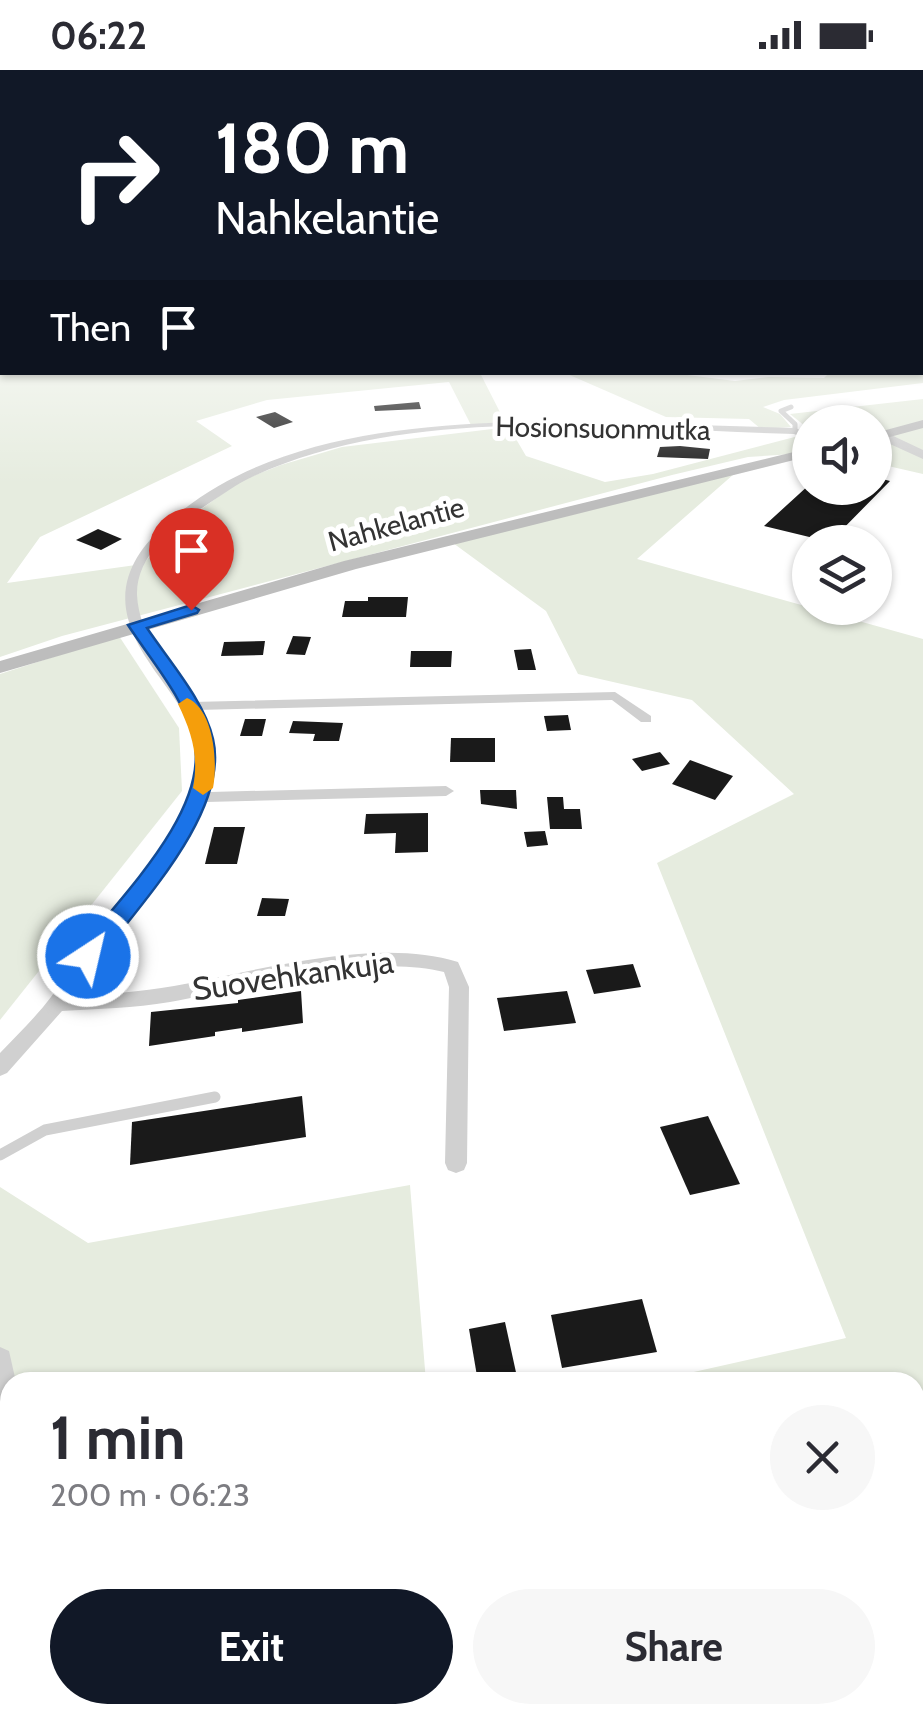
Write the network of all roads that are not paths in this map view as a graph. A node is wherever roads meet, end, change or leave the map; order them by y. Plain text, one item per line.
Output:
1 (791, 408) dead end
2 (792, 421) edge
3 (923, 424) edge
4 (792, 430) edge
5 (892, 432) edge
6 (892, 442) edge
7 (792, 456) edge
8 (923, 456) edge
9 (136, 625) junction
10 (0, 667) edge
11 (190, 706) junction
12 (646, 719) dead end
13 (446, 791) dead end
14 (201, 797) junction
15 (56, 1004) junction
16 (0, 1067) edge
17 (215, 1097) dead end
18 (0, 1155) edge
19 (456, 1163) dead end

1 - 2 lane
3 - 5 main road
4 - 9 street, Hosionsuonmutka
6 - 8 street
7 - 9 main road, Nahkelantie
9 - 10 main road, Nahkelantie
9 - 11 street
11 - 12 street
11 - 14 street
13 - 14 street
14 - 15 street
15 - 16 street
15 - 19 street, Suovehkankuja
17 - 18 lane

